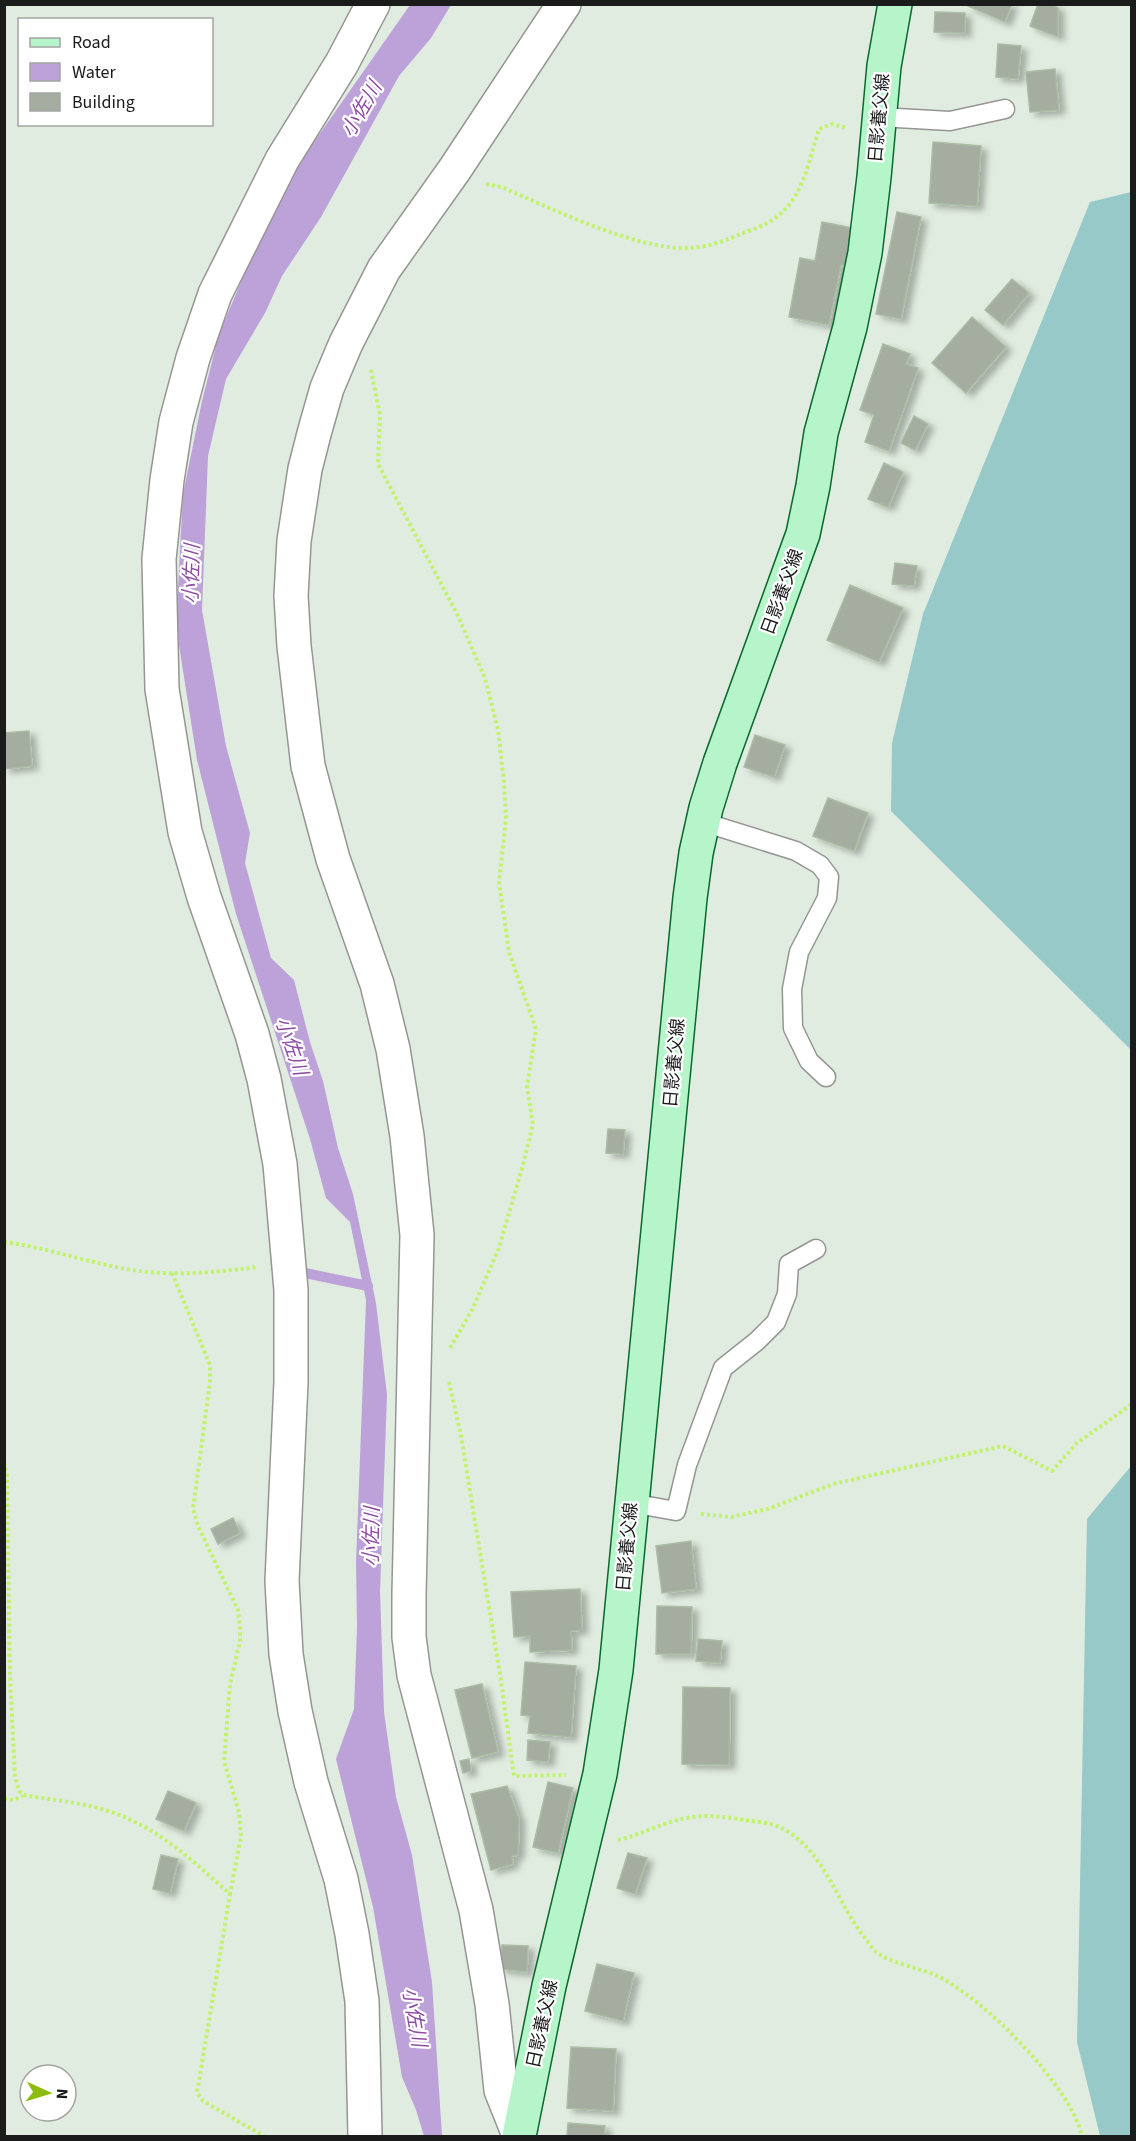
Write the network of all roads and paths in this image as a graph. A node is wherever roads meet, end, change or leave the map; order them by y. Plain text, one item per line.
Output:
1 (373, 4) edge
2 (564, 4) edge
3 (895, 4) edge
4 (1005, 109) dead end
5 (878, 130) junction
6 (455, 169) junction
7 (369, 361) dead end
8 (703, 822) junction
9 (826, 1077) dead end
10 (4, 1242) edge
11 (816, 1249) dead end
12 (288, 1262) junction
13 (172, 1273) junction
14 (444, 1359) dead end
15 (449, 1381) dead end
16 (1131, 1404) edge
17 (4, 1462) edge
18 (631, 1503) junction
19 (676, 1511) junction
20 (600, 1774) junction
21 (24, 1796) junction
22 (4, 1799) edge
23 (584, 1844) junction
24 (230, 1894) junction
25 (264, 2136) edge
26 (364, 2136) edge
27 (519, 2136) edge
28 (1082, 2136) edge

1 - 12 street
2 - 6 street
3 - 5 main road, 日影養父線
4 - 5 lane
5 - 6 path
5 - 8 main road, 日影養父線
6 - 27 street
7 - 14 path
8 - 9 lane
8 - 18 main road, 日影養父線
10 - 13 path
11 - 19 lane
12 - 13 path
12 - 26 street
13 - 24 path
15 - 20 path
16 - 19 path
17 - 21 path
18 - 19 lane
18 - 20 main road, 日影養父線
20 - 23 main road, 日影養父線
21 - 22 path
21 - 24 path
23 - 27 main road, 日影養父線
23 - 28 path
24 - 25 path

